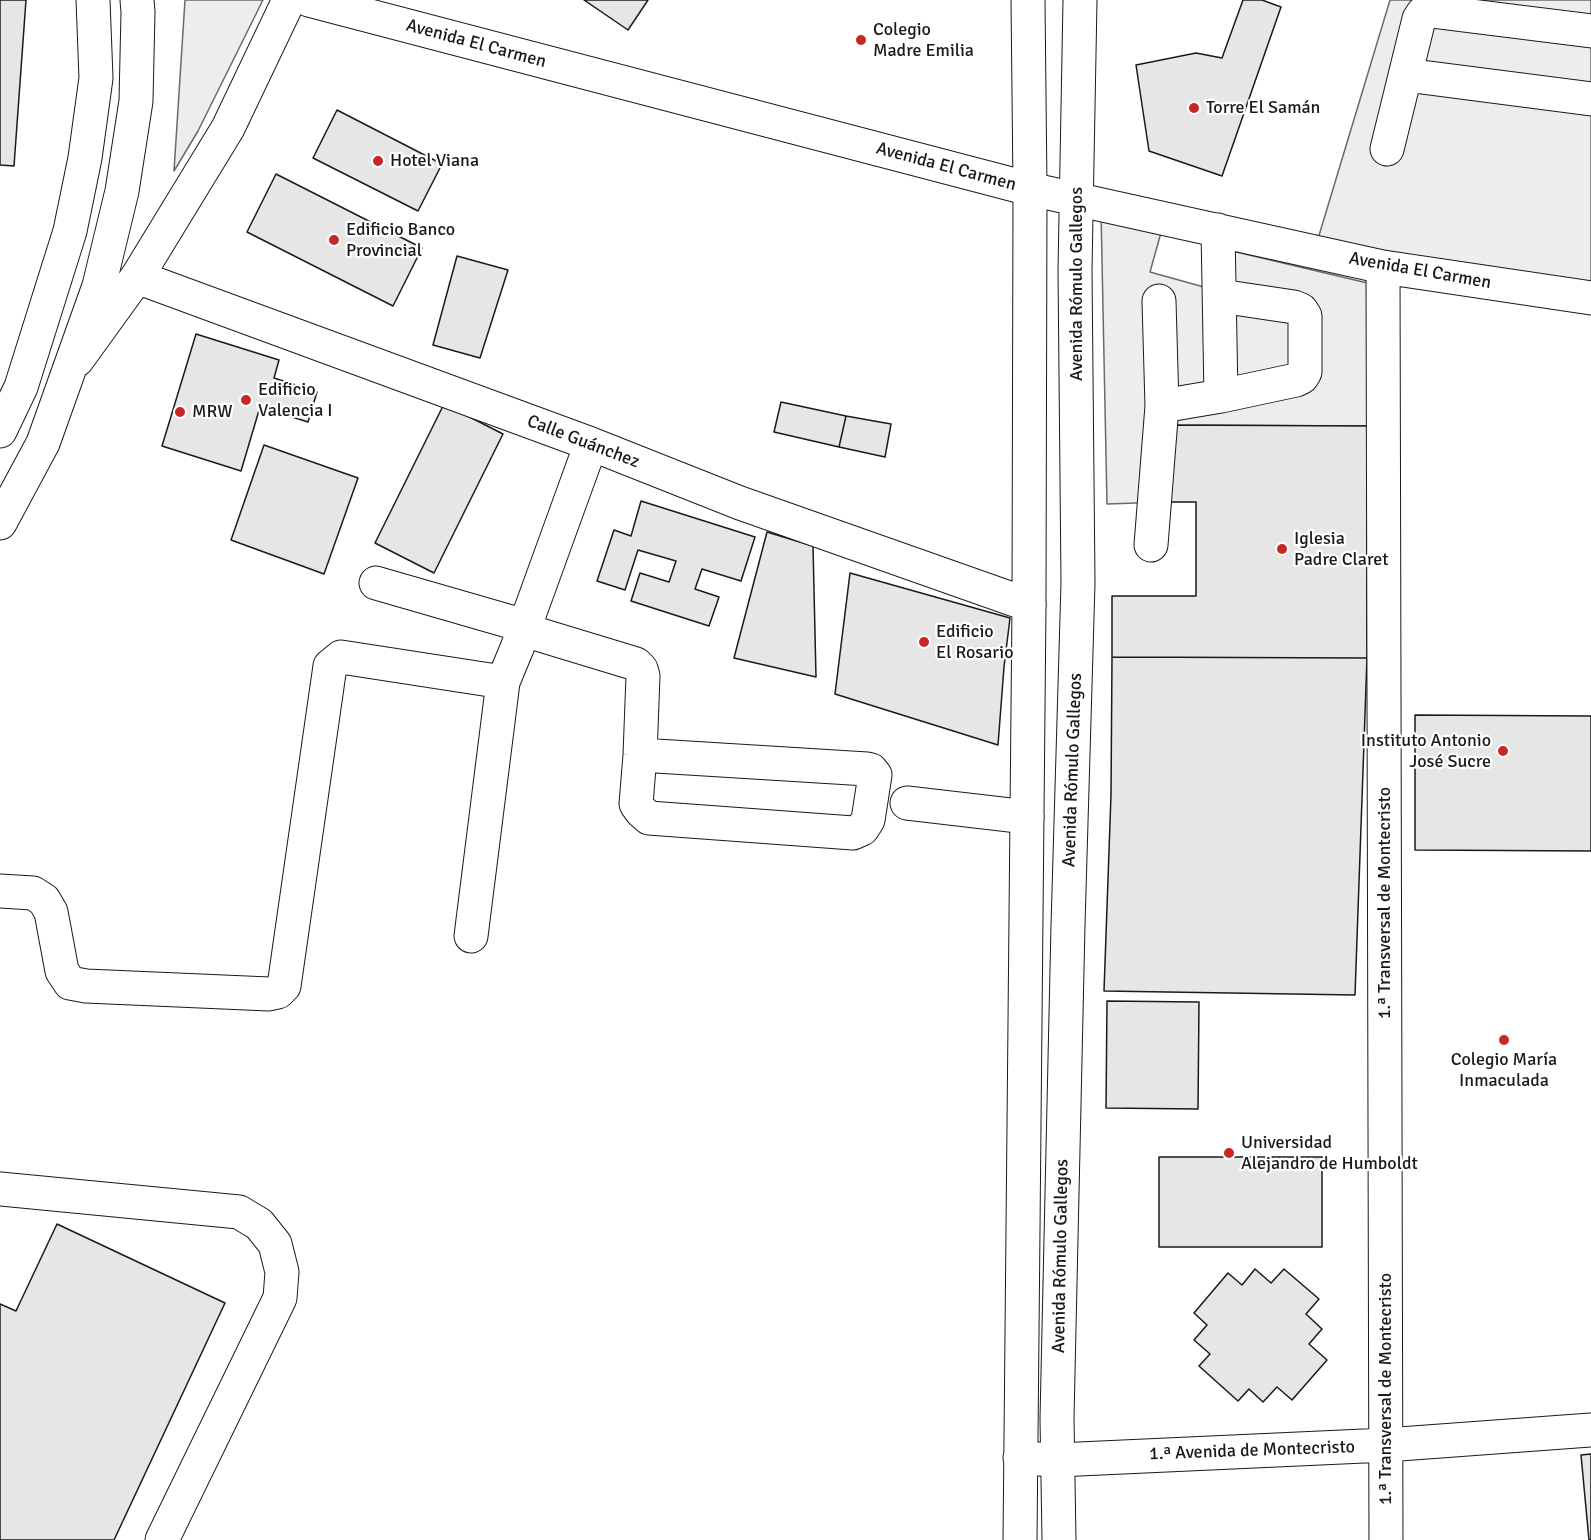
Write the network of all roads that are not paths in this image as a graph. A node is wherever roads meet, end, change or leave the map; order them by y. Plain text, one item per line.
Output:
1 (93, 0) edge
2 (137, 0) edge
3 (289, 0) edge
4 (309, 0) edge
5 (1029, 0) edge
6 (1080, 0) edge
7 (1591, 31) edge
8 (1406, 75) junction
9 (1591, 99) edge
10 (1387, 149) dead end
11 (1030, 189) junction
12 (1077, 198) junction
13 (1218, 230) junction
14 (1383, 267) junction
15 (137, 277) junction
16 (1220, 296) junction
17 (1591, 298) edge
18 (1159, 301) dead end
19 (69, 371) junction
20 (1221, 396) junction
21 (1162, 406) junction
22 (0, 431) edge
23 (591, 444) junction
24 (0, 523) edge
25 (1151, 545) dead end
26 (376, 583) dead end
27 (1029, 605) junction
28 (524, 628) junction
29 (503, 682) junction
30 (640, 755) junction
31 (907, 803) dead end
32 (1027, 817) junction
33 (0, 891) edge
34 (471, 936) dead end
35 (0, 1189) edge
36 (1591, 1430) edge
37 (1386, 1445) junction
38 (1020, 1458) junction
39 (1057, 1460) junction
40 (162, 1540) edge
41 (1020, 1540) edge
42 (1059, 1540) edge
43 (1386, 1540) edge

1 - 22 street
2 - 19 street
3 - 15 street
4 - 11 street, Avenida El Carmen
5 - 11 street, Avenida Rómulo Gallegos
6 - 12 street, Avenida Rómulo Gallegos
7 - 8 street
8 - 9 street
8 - 10 street
11 - 12 street, Avenida El Carmen
11 - 27 street, Avenida Rómulo Gallegos
12 - 13 street, Avenida El Carmen
12 - 39 street, Avenida Rómulo Gallegos
13 - 14 street, Avenida El Carmen
13 - 16 street
14 - 17 street, Avenida El Carmen
14 - 37 street, 1.ª Transversal de Montecristo
15 - 19 street
15 - 23 street, Calle Guánchez
16 - 20 street
16 - 20 street
18 - 21 street
19 - 24 street
20 - 21 street
21 - 25 street
23 - 27 street, Calle Guánchez
23 - 28 street
26 - 28 street
27 - 32 street, Avenida Rómulo Gallegos
28 - 29 street
28 - 30 street
29 - 33 street
29 - 34 street
30 - 30 street
31 - 32 street
32 - 38 street, Avenida Rómulo Gallegos
35 - 40 street
36 - 37 street, 1.ª Avenida de Montecristo
37 - 39 street, 1.ª Avenida de Montecristo
37 - 43 street, 1.ª Transversal de Montecristo
38 - 39 street, 1.ª Avenida de Montecristo
38 - 41 street, Avenida Rómulo Gallegos
39 - 42 street, Avenida Rómulo Gallegos

